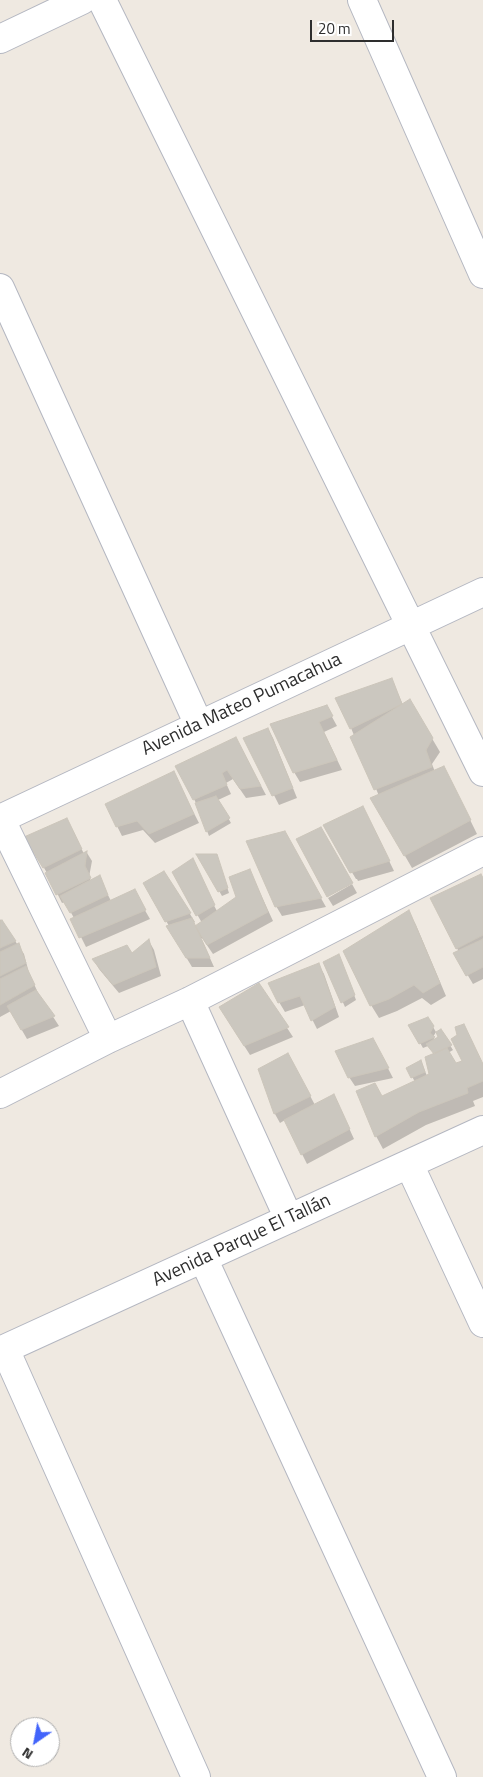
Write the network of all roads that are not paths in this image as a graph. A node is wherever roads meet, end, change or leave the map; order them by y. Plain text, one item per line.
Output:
1 (82, 0) edge
2 (102, 0) edge
3 (362, 0) edge
4 (0, 39) edge
5 (483, 274) edge
6 (0, 290) edge
7 (483, 592) edge
8 (412, 625) junction
9 (199, 725) junction
10 (483, 772) edge
11 (0, 818) edge
12 (483, 851) edge
13 (190, 1002) junction
14 (108, 1039) junction
15 (0, 1094) edge
16 (483, 1130) edge
17 (409, 1164) junction
18 (290, 1219) junction
19 (204, 1258) junction
20 (483, 1324) edge
21 (3, 1350) edge
22 (196, 1777) edge
23 (442, 1777) edge

1 - 4 street
2 - 8 street
3 - 5 street
6 - 9 street
7 - 8 street, Avenida Mateo Pumacahua
8 - 9 street, Avenida Mateo Pumacahua
8 - 10 street
9 - 11 street, Avenida Mateo Pumacahua
11 - 14 street
12 - 13 street
13 - 14 street
13 - 18 street
14 - 15 street
16 - 17 street, Avenida Parque El Tallán
17 - 18 street, Avenida Parque El Tallán
17 - 20 street
18 - 19 street, Avenida Parque El Tallán
19 - 21 street, Avenida Parque El Tallán
19 - 23 street
21 - 22 street

